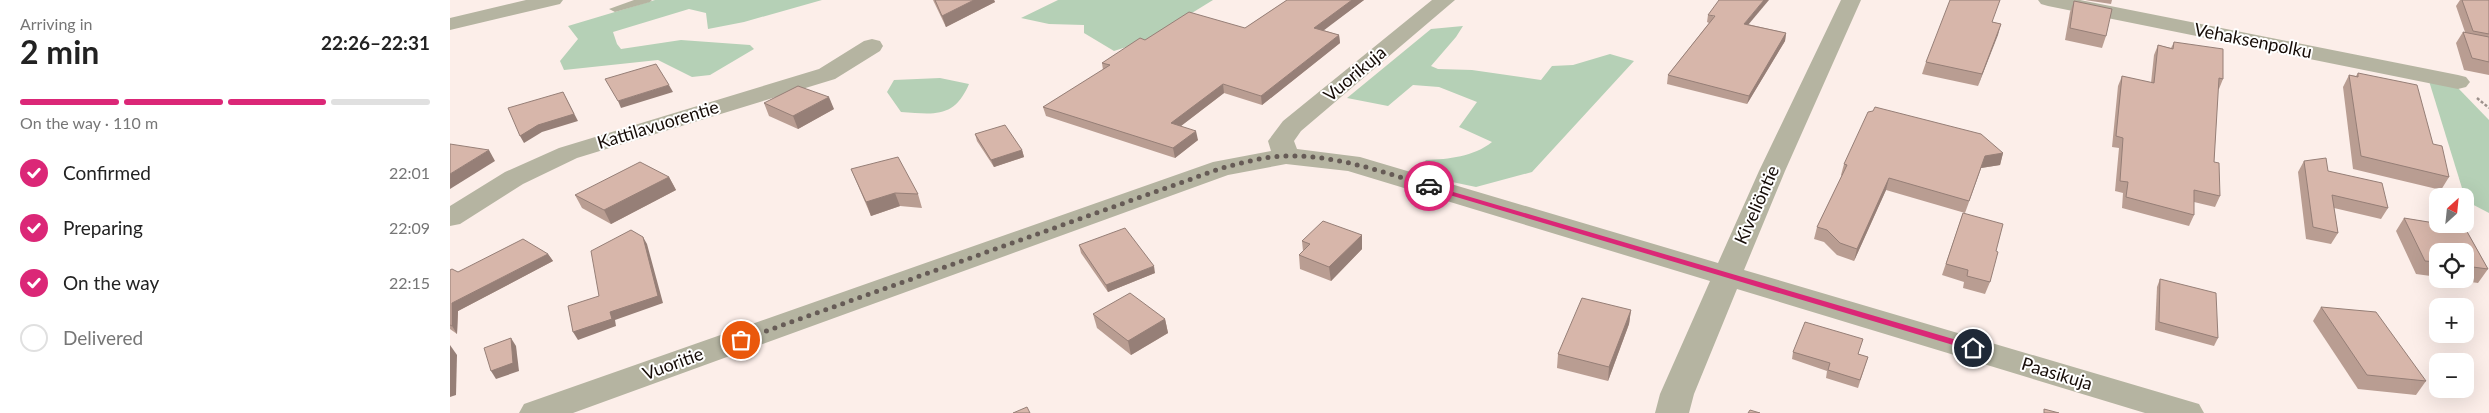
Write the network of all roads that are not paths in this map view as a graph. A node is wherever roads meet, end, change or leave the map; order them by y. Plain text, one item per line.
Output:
1 (552, 0) edge
2 (646, 0) edge
3 (1445, 0) edge
4 (1851, 0) edge
5 (2048, 0) edge
6 (615, 9) dead end
7 (450, 24) edge
8 (872, 46) dead end
9 (2458, 82) dead end
10 (1286, 156) junction
11 (450, 218) edge
12 (1727, 274) junction
13 (536, 413) edge
14 (1672, 413) edge
15 (2186, 413) edge

1 - 7 street
2 - 6 lane
3 - 10 street, Vuorikuja
4 - 12 street, Kiveliöntie
5 - 9 street, Vehaksenpolku
8 - 11 street, Kattilavuorentie
10 - 12 street, Vuoritie
10 - 13 street, Vuoritie
12 - 14 street, Kiveliöntie
12 - 15 street, Paasikuja

